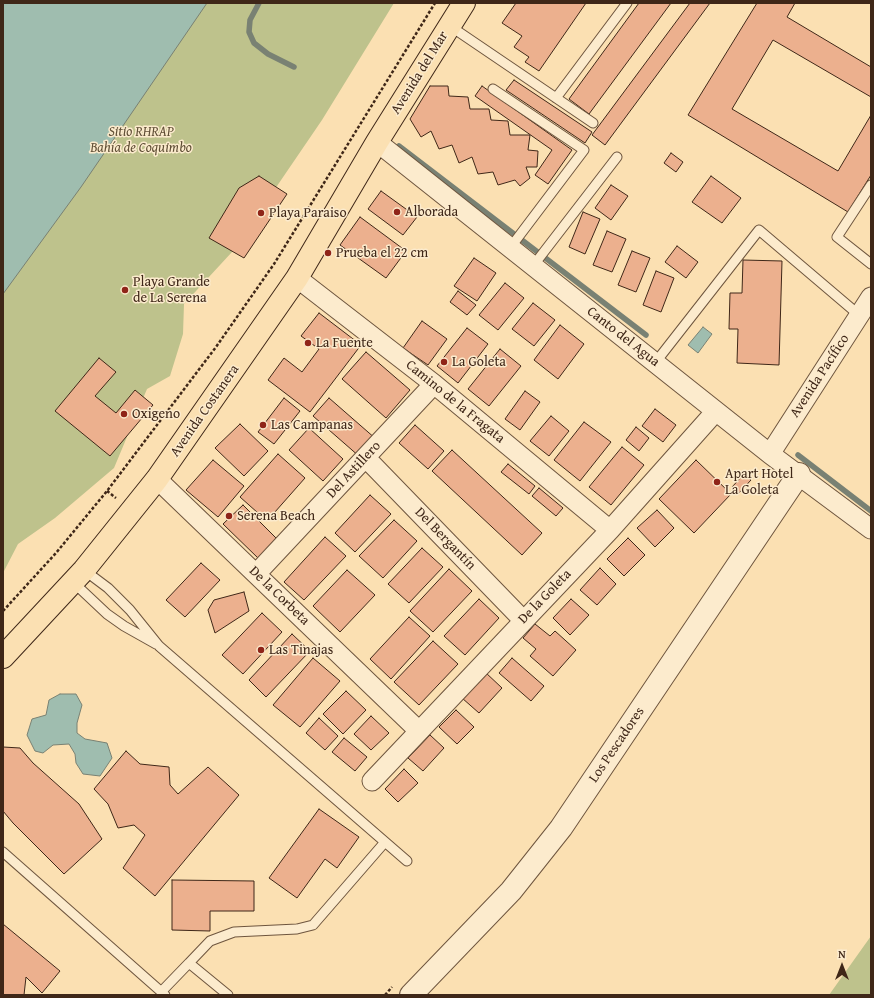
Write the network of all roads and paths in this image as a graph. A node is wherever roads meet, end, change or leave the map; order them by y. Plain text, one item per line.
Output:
1 (435, 3) edge
2 (464, 3) edge
3 (627, 3) edge
4 (450, 26) junction
5 (493, 89) dead end
6 (556, 98) junction
7 (593, 123) dead end
8 (377, 142) junction
9 (617, 158) dead end
10 (871, 185) edge
11 (512, 246) junction
12 (535, 263) junction
13 (871, 264) edge
14 (297, 278) junction
15 (871, 297) edge
16 (859, 315) junction
17 (656, 363) junction
18 (434, 384) junction
19 (716, 411) junction
20 (770, 454) junction
21 (366, 458) junction
22 (799, 474) junction
23 (157, 479) junction
24 (871, 529) edge
25 (610, 530) junction
26 (256, 574) junction
27 (78, 576) junction
28 (3, 611) edge
29 (523, 620) junction
30 (159, 646) junction
31 (3, 657) edge
32 (418, 730) junction
33 (372, 781) dead end
34 (385, 842) junction
35 (3, 852) edge
36 (407, 861) dead end
37 (189, 963) junction
38 (163, 994) edge
39 (228, 995) edge
40 (411, 995) edge

1 - 28 path
2 - 4 main road, Avenida del Mar
3 - 6 lane
4 - 6 lane
4 - 8 main road, Avenida del Mar
5 - 11 lane
6 - 7 lane
8 - 11 street, Canto del Agua
8 - 14 main road, Avenida Costanera
9 - 12 lane
10 - 13 lane
11 - 12 street, Canto del Agua
12 - 17 street, Canto del Agua
14 - 18 street, Camino de la Fragata
14 - 23 main road, Avenida Costanera
15 - 16 street, Avenida Pacífico
16 - 17 lane
16 - 20 street, Avenida Pacífico
17 - 19 street, Canto del Agua
18 - 21 street, Del Astillero
18 - 25 street, Camino de la Fragata
19 - 20 street, Canto del Agua
19 - 25 street, De la Goleta
20 - 22 street, Canto del Agua
21 - 26 street, Del Astillero
21 - 29 street, Del Bergantín
22 - 24 street, Canto del Agua
22 - 40 street, Los Pescadores
23 - 26 street, De la Corbeta
23 - 27 main road, Avenida Costanera
25 - 29 street, De la Goleta
26 - 32 street, De la Corbeta
27 - 30 lane
27 - 30 lane
27 - 31 main road, Avenida Costanera
29 - 32 street, De la Goleta
30 - 34 lane
32 - 33 street, De la Goleta
34 - 36 lane
34 - 37 lane
35 - 38 lane
37 - 38 lane
37 - 39 lane

